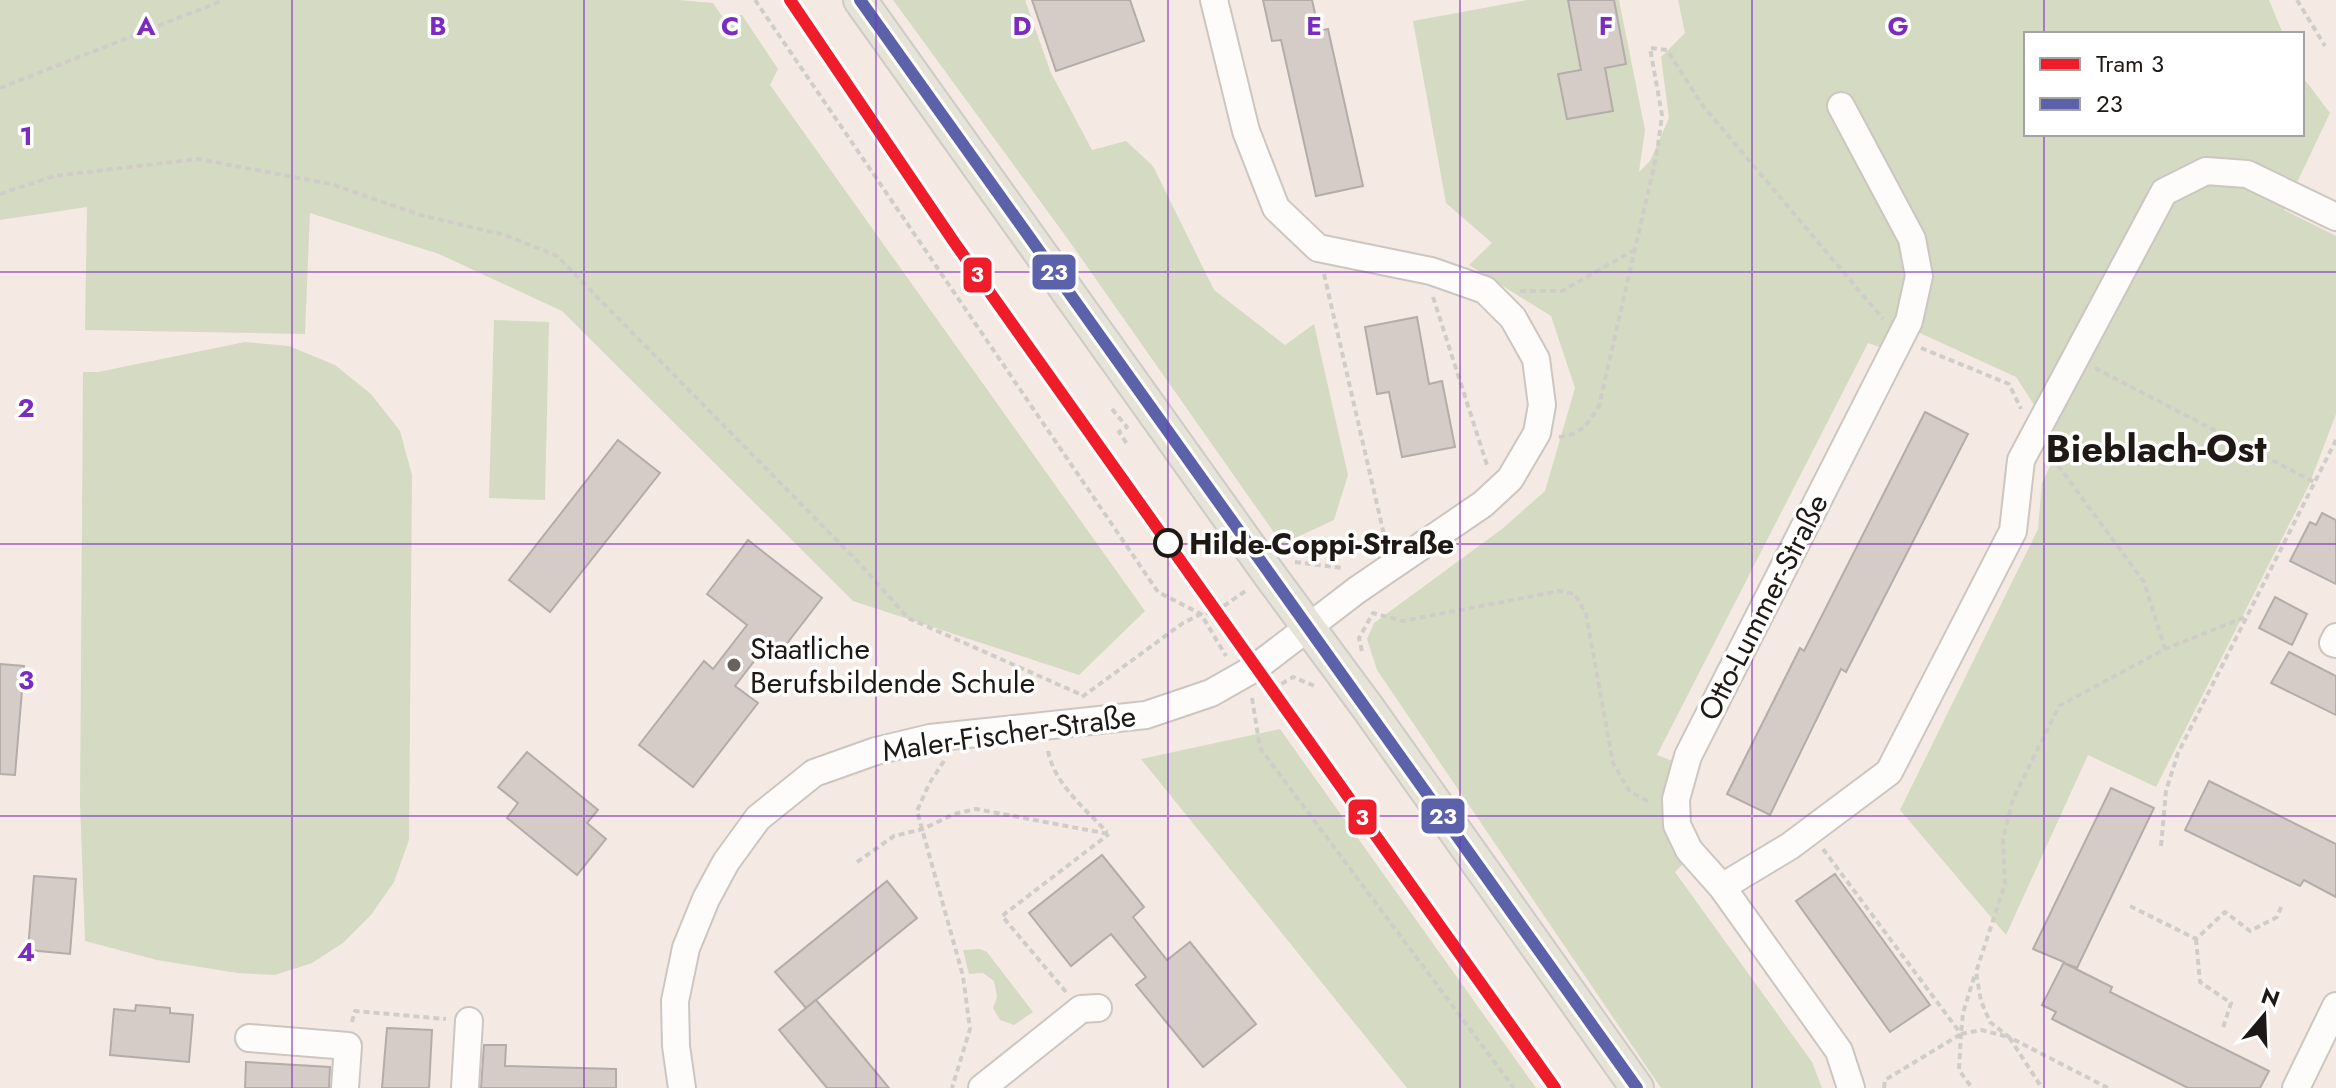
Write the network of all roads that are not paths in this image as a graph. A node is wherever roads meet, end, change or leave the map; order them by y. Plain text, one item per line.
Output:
1 (860, 0) edge
2 (1214, 0) edge
3 (1841, 106) dead end
4 (2336, 217) edge
5 (1308, 628) junction
6 (2336, 637) edge
7 (2336, 644) edge
8 (1722, 887) junction
9 (2336, 1006) edge
10 (1089, 1008) road end
11 (469, 1021) road end
12 (249, 1038) dead end
13 (345, 1088) edge
14 (465, 1088) edge
15 (682, 1088) edge
16 (982, 1088) edge
17 (1637, 1088) edge
18 (1851, 1088) edge
19 (2296, 1088) edge

1 - 5 main road
2 - 5 street
3 - 8 street, Otto-Lummer-Straße
4 - 8 street
5 - 15 street, Maler-Fischer-Straße
5 - 17 main road
6 - 7 street
8 - 18 street, Otto-Lummer-Straße
9 - 19 street
10 - 16 street
11 - 14 street
12 - 13 street

